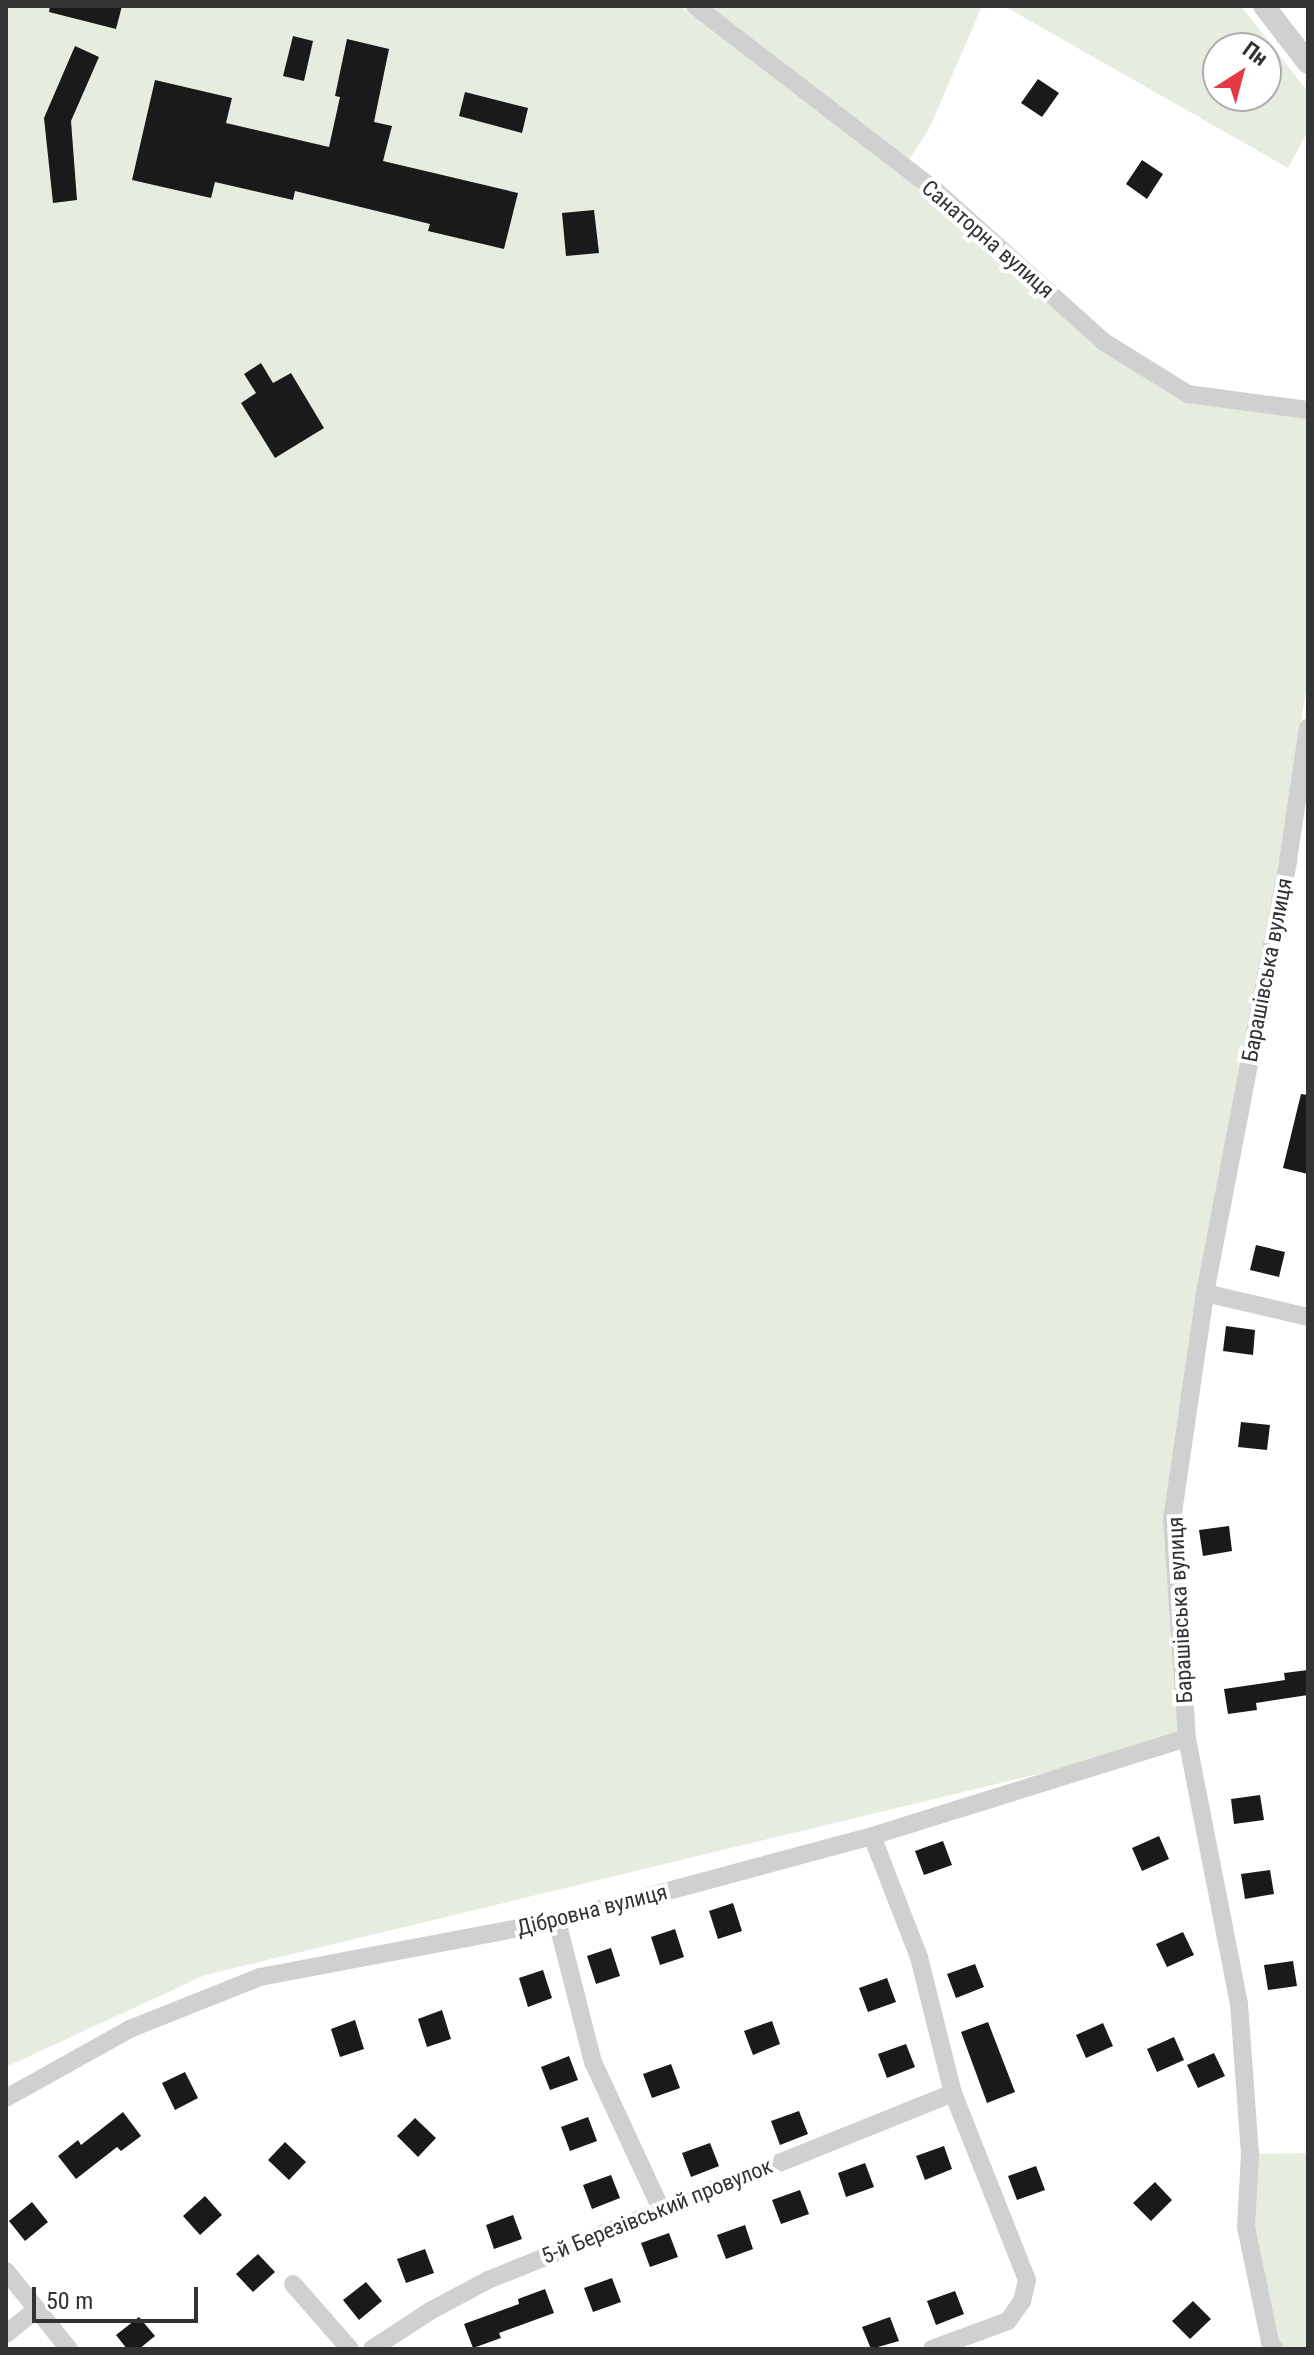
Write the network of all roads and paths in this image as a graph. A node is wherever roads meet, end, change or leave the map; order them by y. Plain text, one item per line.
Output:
1 (695, 6) edge
2 (1264, 6) edge
3 (1308, 63) edge
4 (1308, 410) edge
5 (1308, 728) edge
6 (1205, 1293) junction
7 (1308, 1317) edge
8 (1187, 1738) junction
9 (872, 1836) junction
10 (557, 1921) junction
11 (953, 2093) junction
12 (6, 2098) edge
13 (661, 2209) junction
14 (6, 2271) edge
15 (293, 2284) dead end
16 (37, 2309) junction
17 (6, 2334) edge
18 (1271, 2347) edge
19 (69, 2349) edge
20 (350, 2349) edge
21 (372, 2349) edge
22 (932, 2349) edge

1 - 4 street, Санаторна вулиця
2 - 3 street
5 - 6 street, Барашівська вулиця
6 - 7 street
6 - 8 street, Барашівська вулиця
8 - 9 street, Дібровна вулиця
8 - 18 street, Барашівська вулиця
9 - 10 street, Дібровна вулиця
9 - 11 street
10 - 12 street, Дібровна вулиця
10 - 13 street
11 - 13 street, 5-й Березівський провулок
11 - 22 street
13 - 21 street, 5-й Березівський провулок
14 - 16 street
15 - 20 street
16 - 17 street
16 - 19 street

